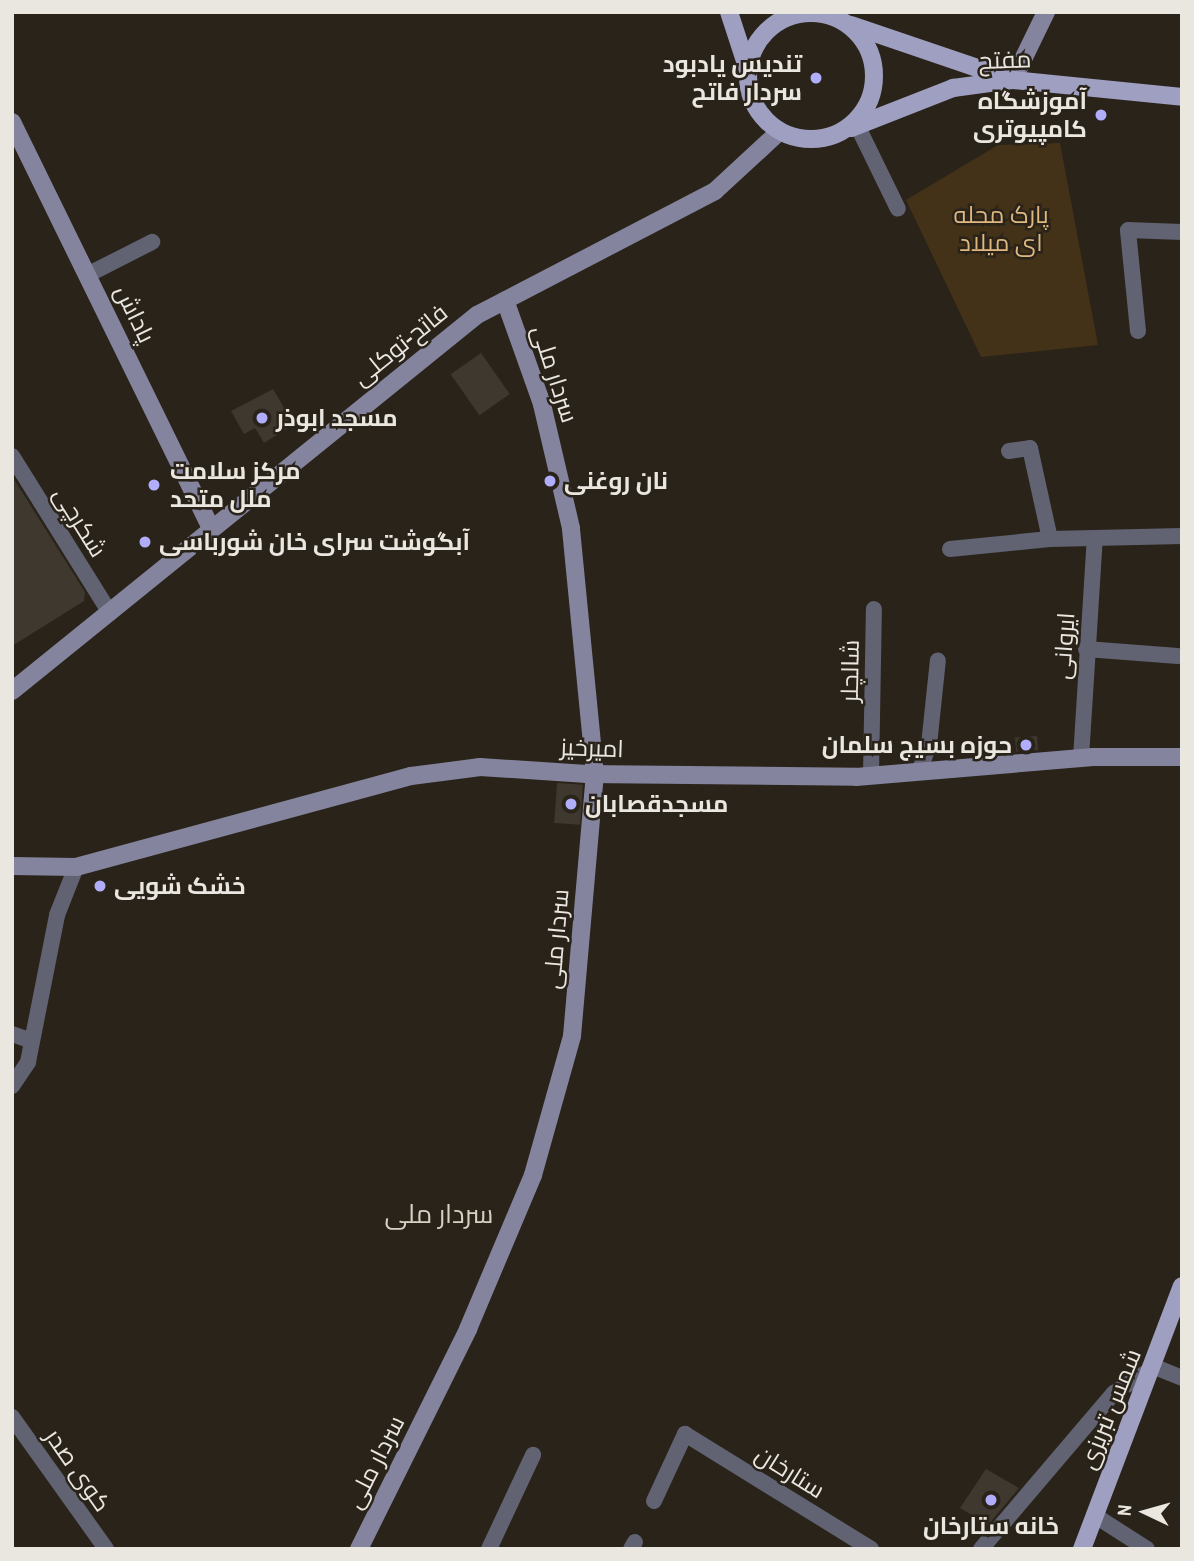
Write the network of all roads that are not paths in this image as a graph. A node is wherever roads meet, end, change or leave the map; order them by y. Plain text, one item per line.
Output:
1 (729, 12) edge
2 (1046, 12) edge
3 (816, 13) edge
4 (847, 24) junction
5 (748, 71) junction
6 (1013, 80) junction
7 (1182, 97) edge
8 (12, 122) edge
9 (857, 125) junction
10 (779, 132) junction
11 (839, 134) junction
12 (898, 209) dead end
13 (1182, 232) edge
14 (152, 242) dead end
15 (89, 274) junction
16 (505, 300) junction
17 (1138, 331) dead end
18 (1009, 451) dead end
19 (12, 456) edge
20 (211, 529) junction
21 (1182, 536) edge
22 (1050, 538) junction
23 (1095, 538) junction
24 (950, 549) dead end
25 (874, 610) dead end
26 (110, 613) junction
27 (1086, 649) junction
28 (1178, 656) dead end
29 (937, 660) dead end
30 (12, 691) edge
31 (1182, 757) edge
32 (1081, 758) junction
33 (919, 772) junction
34 (595, 774) junction
35 (871, 775) junction
36 (12, 866) edge
37 (76, 867) junction
38 (12, 1034) edge
39 (32, 1041) junction
40 (12, 1086) edge
41 (1182, 1286) edge
42 (1155, 1367) junction
43 (1182, 1378) edge
44 (12, 1417) edge
45 (533, 1455) dead end
46 (654, 1500) dead end
47 (1094, 1515) junction
48 (106, 1549) edge
49 (359, 1549) edge
50 (489, 1549) edge
51 (871, 1549) edge
52 (981, 1549) edge
53 (1082, 1549) edge
54 (1147, 1549) edge

1 - 5 main road
2 - 6 street
3 - 4 main road
3 - 5 main road
4 - 6 main road
4 - 11 main road
5 - 10 main road
6 - 7 main road, مفتح
6 - 9 main road, مفتح
8 - 15 street, پاداش
9 - 11 main road, مفتح
9 - 12 street
10 - 11 main road
10 - 16 street, فاتح-توکلی
13 - 17 street
14 - 15 street
15 - 20 street, پاداش
16 - 20 street, فاتح-توکلی
16 - 34 street, سردار ملی
18 - 22 street
19 - 26 street, شکرچی
20 - 26 street, فاتح-توکلی
21 - 23 street
22 - 23 street
22 - 24 street
23 - 27 street, ایروانی
25 - 35 street, شالچلر
26 - 30 street, فاتح-توکلی
27 - 28 street
27 - 32 street, ایروانی
29 - 33 street
31 - 32 street, امیرخیز
32 - 33 street, امیرخیز
33 - 35 street, امیرخیز
34 - 35 street, امیرخیز
34 - 37 street, امیرخیز
34 - 49 street, سردار ملی
36 - 37 street, امیرخیز
37 - 39 street
38 - 39 street
39 - 40 street
41 - 42 main road, شمس تبریزی
42 - 43 street
42 - 47 main road, شمس تبریزی
42 - 52 street
44 - 48 street, کوی صدر
45 - 50 street
46 - 51 street, ستارخان
47 - 53 main road, شمس تبریزی
47 - 54 street

